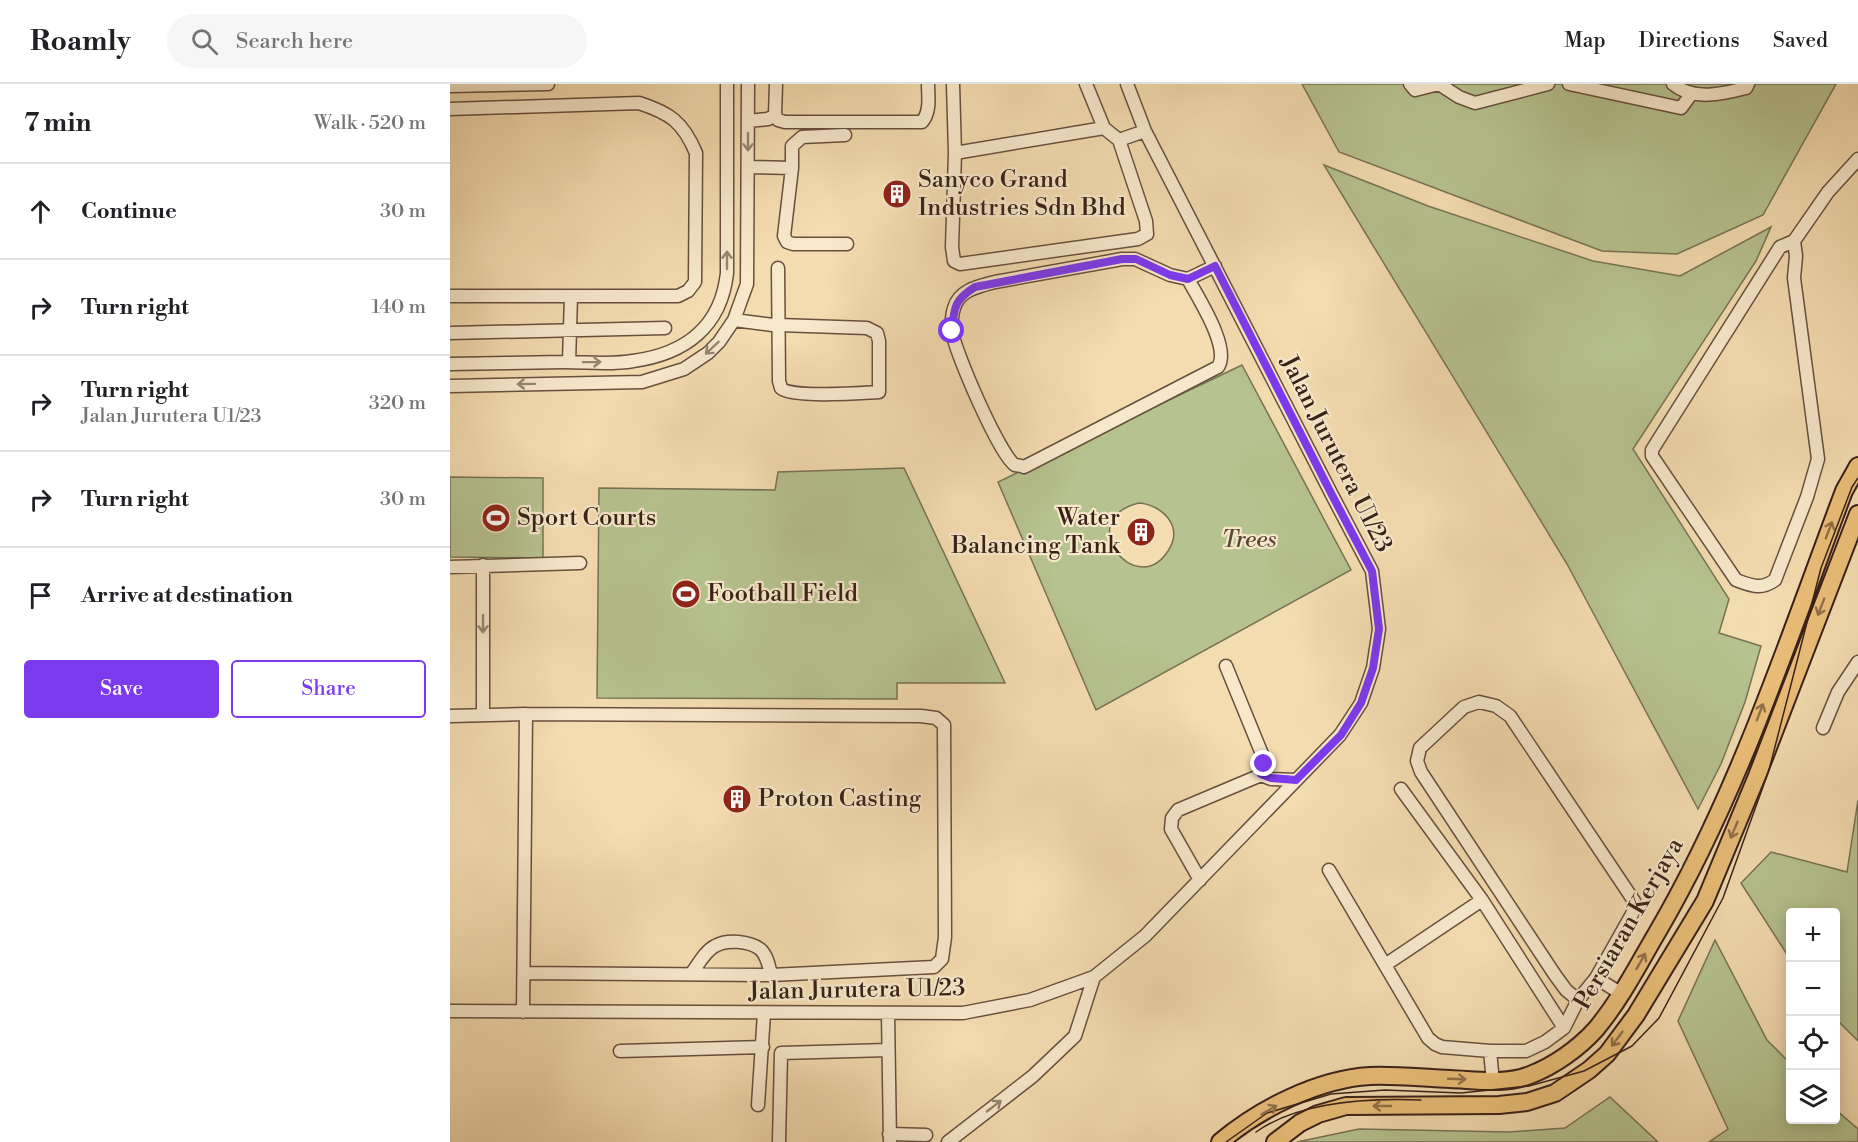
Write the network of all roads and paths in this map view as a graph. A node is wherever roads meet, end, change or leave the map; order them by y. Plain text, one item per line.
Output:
1 (548, 84) edge
2 (727, 84) edge
3 (748, 84) edge
4 (777, 84) edge
5 (928, 84) edge
6 (953, 84) edge
7 (1086, 84) edge
8 (1127, 84) edge
9 (1410, 84) edge
10 (1548, 84) edge
11 (1569, 84) edge
12 (1673, 84) edge
13 (1748, 84) edge
14 (450, 86) edge
15 (1692, 93) junction
16 (450, 109) edge
17 (775, 115) junction
18 (748, 121) junction
19 (1104, 128) junction
20 (1145, 132) junction
21 (845, 135) dead end
22 (1119, 140) junction
23 (955, 153) junction
24 (1858, 159) edge
25 (748, 167) junction
26 (792, 168) junction
27 (1794, 241) junction
28 (847, 244) dead end
29 (1215, 266) junction
30 (778, 268) dead end
31 (1188, 279) junction
32 (450, 296) edge
33 (572, 296) junction
34 (734, 320) junction
35 (779, 325) junction
36 (665, 328) dead end
37 (570, 330) junction
38 (450, 333) edge
39 (569, 362) junction
40 (450, 364) edge
41 (450, 386) edge
42 (1858, 466) edge
43 (1858, 514) edge
44 (580, 563) dead end
45 (483, 566) junction
46 (450, 567) edge
47 (1858, 662) edge
48 (1226, 666) dead end
49 (526, 714) junction
50 (483, 715) junction
51 (450, 716) edge
52 (1823, 728) dead end
53 (1261, 774) junction
54 (1296, 780) junction
55 (1401, 789) dead end
56 (1329, 870) dead end
57 (1200, 880) junction
58 (1482, 900) junction
59 (1385, 965) junction
60 (524, 973) junction
61 (691, 974) junction
62 (771, 975) junction
63 (1094, 977) junction
64 (1596, 978) junction
65 (1622, 994) junction
66 (1578, 1000) junction
67 (450, 1011) edge
68 (523, 1012) junction
69 (764, 1013) junction
70 (888, 1013) junction
71 (1564, 1028) junction
72 (763, 1047) junction
73 (888, 1050) junction
74 (620, 1051) dead end
75 (1490, 1051) junction
76 (1493, 1082) junction
77 (758, 1105) dead end
78 (926, 1135) dead end
79 (889, 1138) edge
80 (779, 1142) edge
81 (948, 1142) edge
82 (1220, 1142) edge
83 (1275, 1142) edge

1 - 14 street
39 -> 2 street
3 - 18 street
4 - 17 street
5 - 17 street
6 - 23 street
7 - 19 street
8 - 20 street, Jalan Jurutera U1/23
9 - 10 street
11 - 15 street
12 - 15 street
13 - 15 street
16 - 33 street
17 - 18 street
18 -> 25 street
19 - 22 street
19 - 23 street
20 - 22 street
20 - 29 street, Jalan Jurutera U1/23
21 - 26 street
22 - 23 street
24 - 27 street
25 - 26 street
25 - 34 street
26 - 28 street
27 - 27 street
29 - 31 street
29 - 54 street, Jalan Jurutera U1/23
30 - 35 street
31 - 31 street
32 - 33 street
33 - 37 street
34 - 35 street
34 -> 41 street
35 - 35 street
36 - 37 street
37 - 38 street
37 - 39 street
39 - 40 street
65 -> 42 main road, Persiaran Kerjaya
43 -> 83 main road, Persiaran Kerjaya
44 - 45 street
45 - 46 street
45 -> 50 street
47 - 52 street
48 - 53 street
49 - 50 street
49 - 60 street
49 - 62 street
50 - 51 street
53 - 54 street
53 - 57 street
54 - 57 street, Jalan Jurutera U1/23
55 - 58 street
56 - 59 street
57 - 63 street, Jalan Jurutera U1/23
58 - 59 street
58 - 71 street
59 - 75 street
60 - 61 street
60 - 68 street
61 - 62 street
61 - 62 street
63 - 70 street, Jalan Jurutera U1/23
81 -> 63 street
64 - 65 street
64 - 66 street
64 - 66 street
65 - 76 main road, Persiaran Kerjaya
66 - 71 street
67 - 68 street, Jalan Jurutera U1/23
68 - 69 street, Jalan Jurutera U1/23
69 - 70 street, Jalan Jurutera U1/23
69 - 72 street
70 - 73 street
71 - 75 street
72 - 74 street
72 - 77 street
73 - 79 street
73 - 80 street
75 - 76 street
82 -> 76 main road, Persiaran Kerjaya
78 - 79 street

